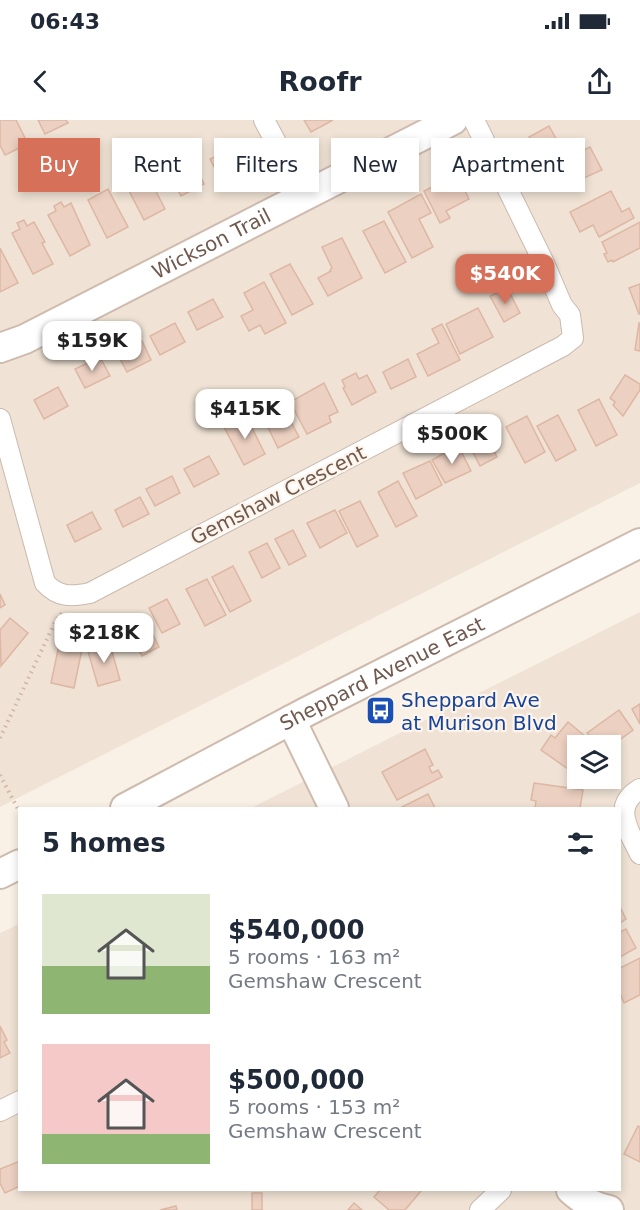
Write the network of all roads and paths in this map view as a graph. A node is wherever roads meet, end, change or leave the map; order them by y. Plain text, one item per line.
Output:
1 (264, 120) edge
2 (453, 120) edge
3 (474, 120) edge
4 (304, 195) junction
5 (0, 348) edge
6 (0, 419) edge
7 (640, 543) edge
8 (76, 596) junction
9 (291, 720) junction
10 (0, 738) edge
11 (0, 775) edge
12 (640, 789) edge
13 (127, 807) edge
14 (334, 807) edge
15 (18, 809) edge
16 (640, 854) edge
17 (18, 865) edge
18 (0, 874) edge
19 (18, 1102) edge
20 (0, 1111) edge
21 (500, 1191) edge
22 (572, 1191) edge
23 (480, 1210) edge
24 (609, 1210) edge

1 - 4 street
2 - 4 street, Wickson Trail
3 - 8 street, Gemshaw Crescent
4 - 5 street, Wickson Trail
6 - 8 street
7 - 9 street, Sheppard Avenue East
8 - 10 path
9 - 13 street, Sheppard Avenue East
9 - 14 street
11 - 15 path
12 - 16 street
17 - 18 street
19 - 20 street
21 - 23 street
22 - 24 street

